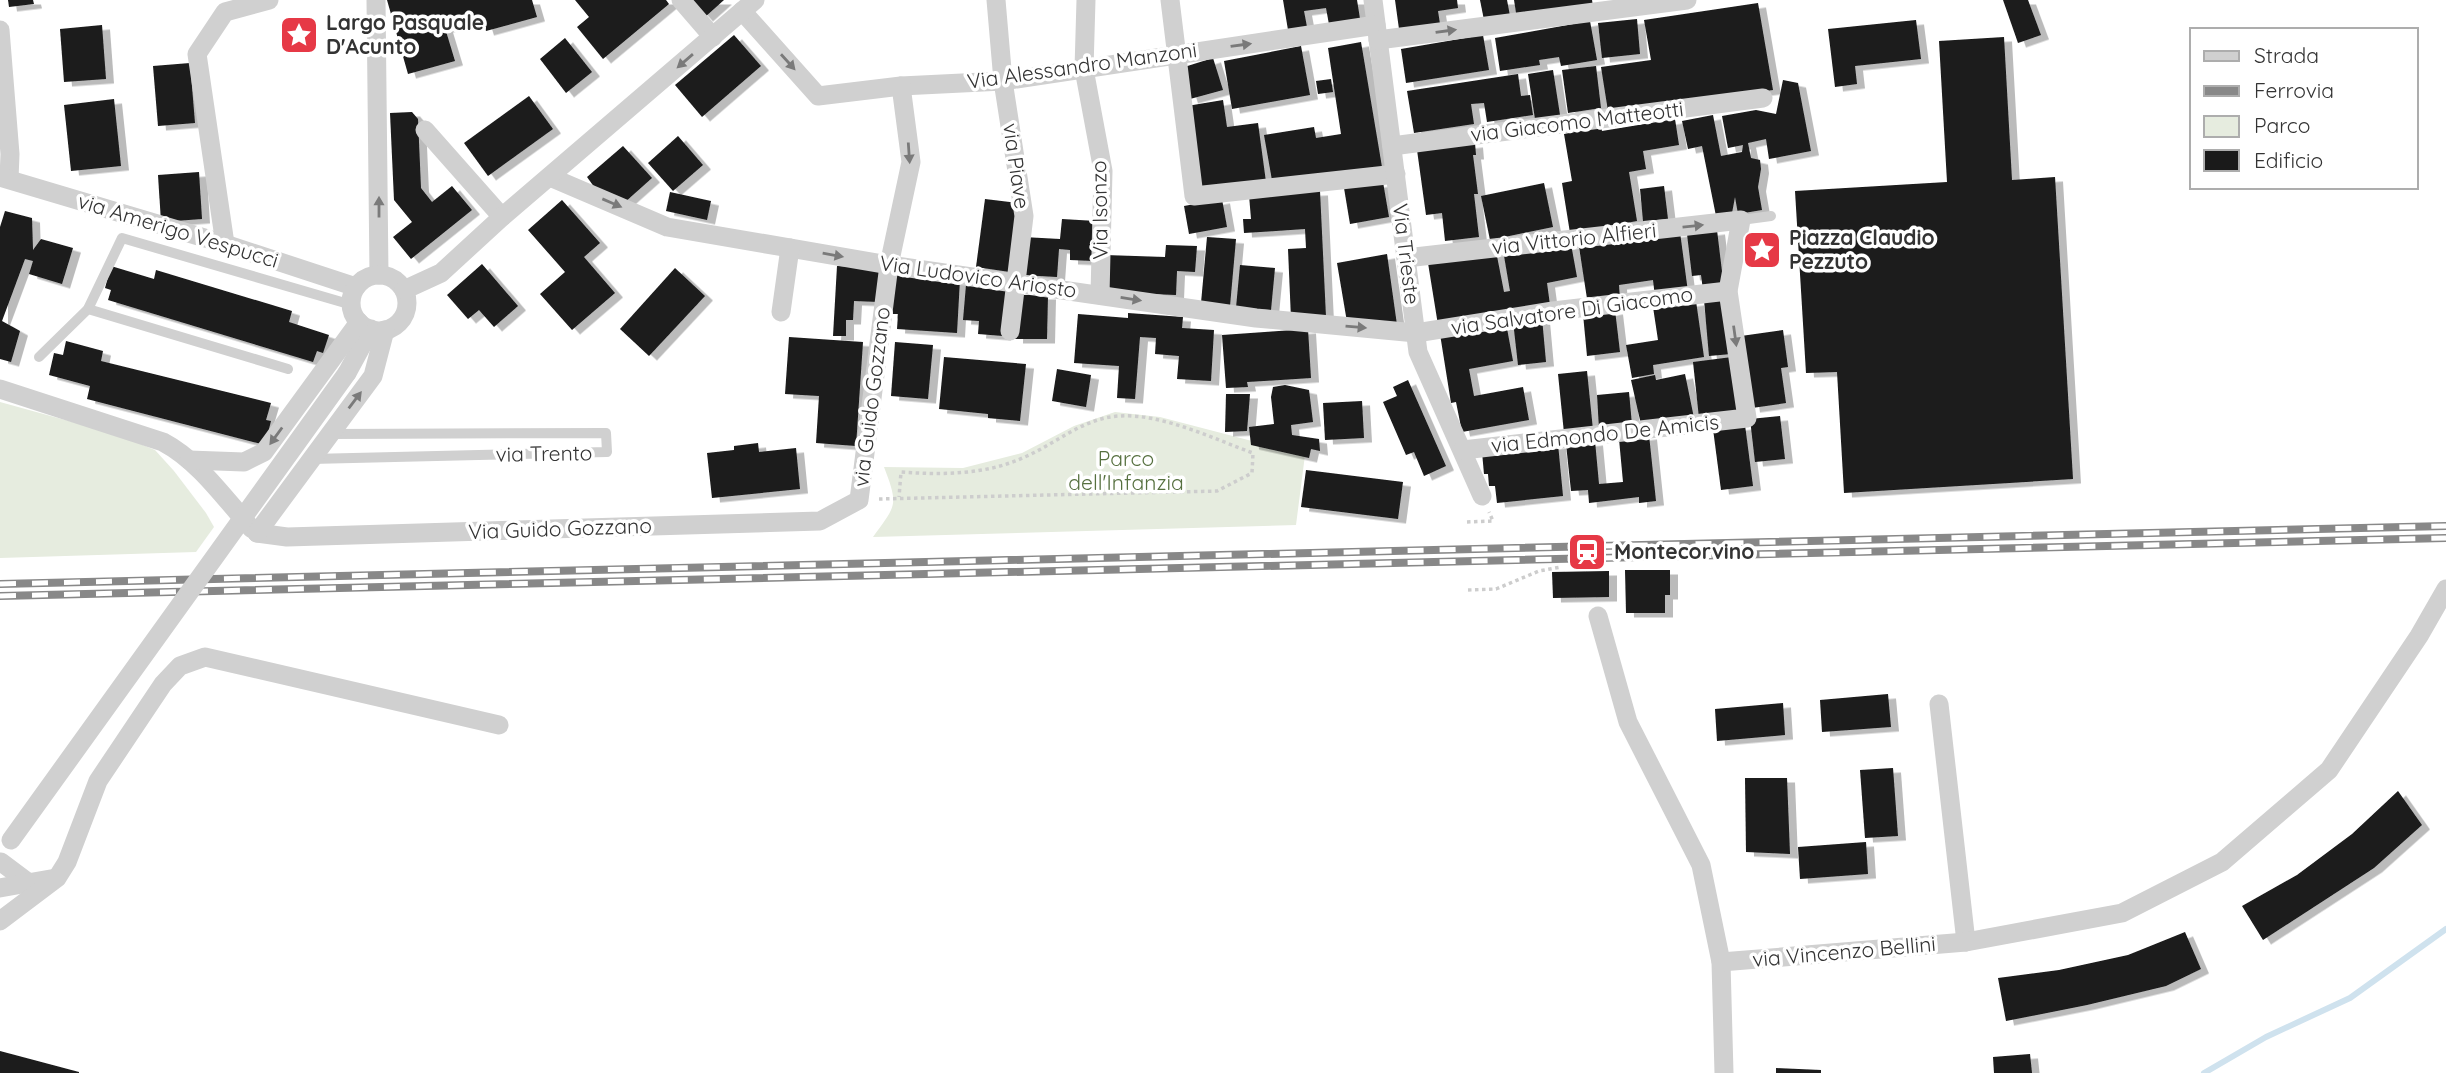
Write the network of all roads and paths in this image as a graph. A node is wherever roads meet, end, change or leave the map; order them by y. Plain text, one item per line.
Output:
1 (269, 0) edge
2 (376, 0) edge
3 (681, 0) edge
4 (996, 0) edge
5 (1086, 0) edge
6 (1170, 0) edge
7 (1373, 0) edge
8 (1687, 0) edge
9 (1606, 4) edge
10 (749, 5) edge
11 (0, 30) edge
12 (1377, 33) junction
13 (713, 37) junction
14 (1176, 54) junction
15 (1084, 69) junction
16 (1003, 81) junction
17 (901, 86) junction
18 (1763, 98) dead end
19 (425, 130) dead end
20 (1392, 146) junction
21 (1396, 174) junction
22 (550, 177) junction
23 (4, 178) edge
24 (1771, 216) dead end
25 (502, 217) junction
26 (1741, 220) junction
27 (225, 244) junction
28 (790, 248) junction
29 (1406, 258) junction
30 (889, 265) junction
31 (379, 275) junction
32 (1014, 282) junction
33 (404, 290) junction
34 (1728, 291) junction
35 (1100, 295) junction
36 (88, 309) junction
37 (781, 312) dead end
38 (365, 315) junction
39 (1010, 331) dead end
40 (1416, 333) junction
41 (39, 357) dead end
42 (288, 369) dead end
43 (0, 389) edge
44 (329, 434) junction
45 (1463, 450) junction
46 (311, 459) junction
47 (189, 460) junction
48 (1482, 495) dead end
49 (899, 497) junction
50 (859, 500) junction
51 (1493, 521) dead end
52 (1467, 522) dead end
53 (257, 533) junction
54 (1561, 567) dead end
55 (2446, 589) edge
56 (1468, 590) dead end
57 (1598, 616) dead end
58 (1939, 704) dead end
59 (499, 725) dead end
60 (3, 852) edge
61 (57, 878) junction
62 (29, 883) junction
63 (0, 888) edge
64 (0, 921) edge
65 (1966, 942) junction
66 (1721, 962) junction
67 (1724, 1073) edge

1 - 27 street
31 -> 2 street
3 - 13 street
4 - 16 street, via Piave
5 - 15 street, Via Isonzo
6 - 14 street
7 - 12 street, Via Trieste
8 - 9 street, Via Alessandro Manzoni
12 -> 9 street, Via Alessandro Manzoni
10 - 13 street
10 -> 17 street, Via Alessandro Manzoni
11 - 23 street
14 -> 12 street, Via Alessandro Manzoni
12 - 20 street, Via Trieste
13 -> 22 street
14 - 15 street, Via Alessandro Manzoni
14 - 21 street
15 - 16 street, Via Alessandro Manzoni
15 - 35 street, Via Isonzo
16 - 17 street, Via Alessandro Manzoni
16 - 32 street, via Piave
17 -> 30 street, via Guido Gozzano
18 - 20 street, via Giacomo Matteotti
19 - 25 street
20 - 21 street, Via Trieste
21 - 29 street, Via Trieste
22 - 25 street
22 -> 28 street, Via Ludovico Ariosto
23 - 27 street, via Amerigo Vespucci
24 - 26 lane
25 - 33 street
29 -> 26 street, via Vittorio Alfieri
26 - 34 street
27 - 38 street, via Amerigo Vespucci
28 -> 30 street, Via Ludovico Ariosto
28 - 37 street
29 - 40 street, Via Trieste
30 - 32 street, Via Ludovico Ariosto
30 - 50 street, via Guido Gozzano
31 - 33 street
31 - 38 street
32 - 35 street, Via Ludovico Ariosto
32 - 39 street, via Piave
33 - 38 street
34 - 40 street, via Salvatore Di Giacomo
34 -> 45 street, via Edmondo De Amicis
35 -> 40 street, Via Ludovico Ariosto
36 - 38 lane
36 - 41 lane
36 - 42 lane
44 -> 38 street
38 -> 47 street
38 - 60 street, bridge
40 - 45 street, Via Trieste
43 - 47 street
44 - 46 street
44 - 46 lane, via Trento
45 - 48 street, Via Trieste
46 - 53 street
47 - 53 street
49 - 49 path
49 - 50 path
50 - 53 street, Via Guido Gozzano
51 - 52 path
54 - 56 path
55 - 65 street, via Vincenzo Bellini
57 - 66 street
58 - 65 street, via Vincenzo Bellini
59 - 61 street
60 - 62 street
61 - 62 street
61 - 64 street
62 - 63 street
65 - 66 street, via Vincenzo Bellini
66 - 67 street

